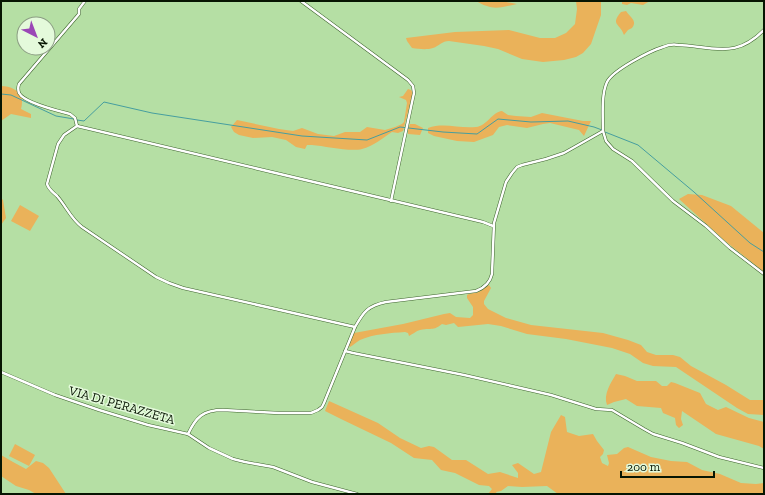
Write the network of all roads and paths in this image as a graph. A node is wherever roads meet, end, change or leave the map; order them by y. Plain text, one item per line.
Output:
1 (85, 1) edge
2 (301, 1) edge
3 (764, 30) edge
4 (77, 126) junction
5 (603, 131) junction
6 (391, 201) junction
7 (493, 226) junction
8 (764, 274) edge
9 (355, 327) junction
10 (345, 351) junction
11 (1, 372) edge
12 (188, 434) junction
13 (764, 468) edge
14 (357, 494) edge

1 - 4 street
2 - 6 street
3 - 5 street
4 - 6 street
4 - 9 street
5 - 7 street, VIA DI PERAZZETA
5 - 8 street
6 - 7 street
7 - 9 street, VIA DI PERAZZETA
9 - 10 street, VIA DI PERAZZETA
10 - 12 street, VIA DI PERAZZETA
10 - 13 street
11 - 12 street, VIA DI PERAZZETA
12 - 14 street

